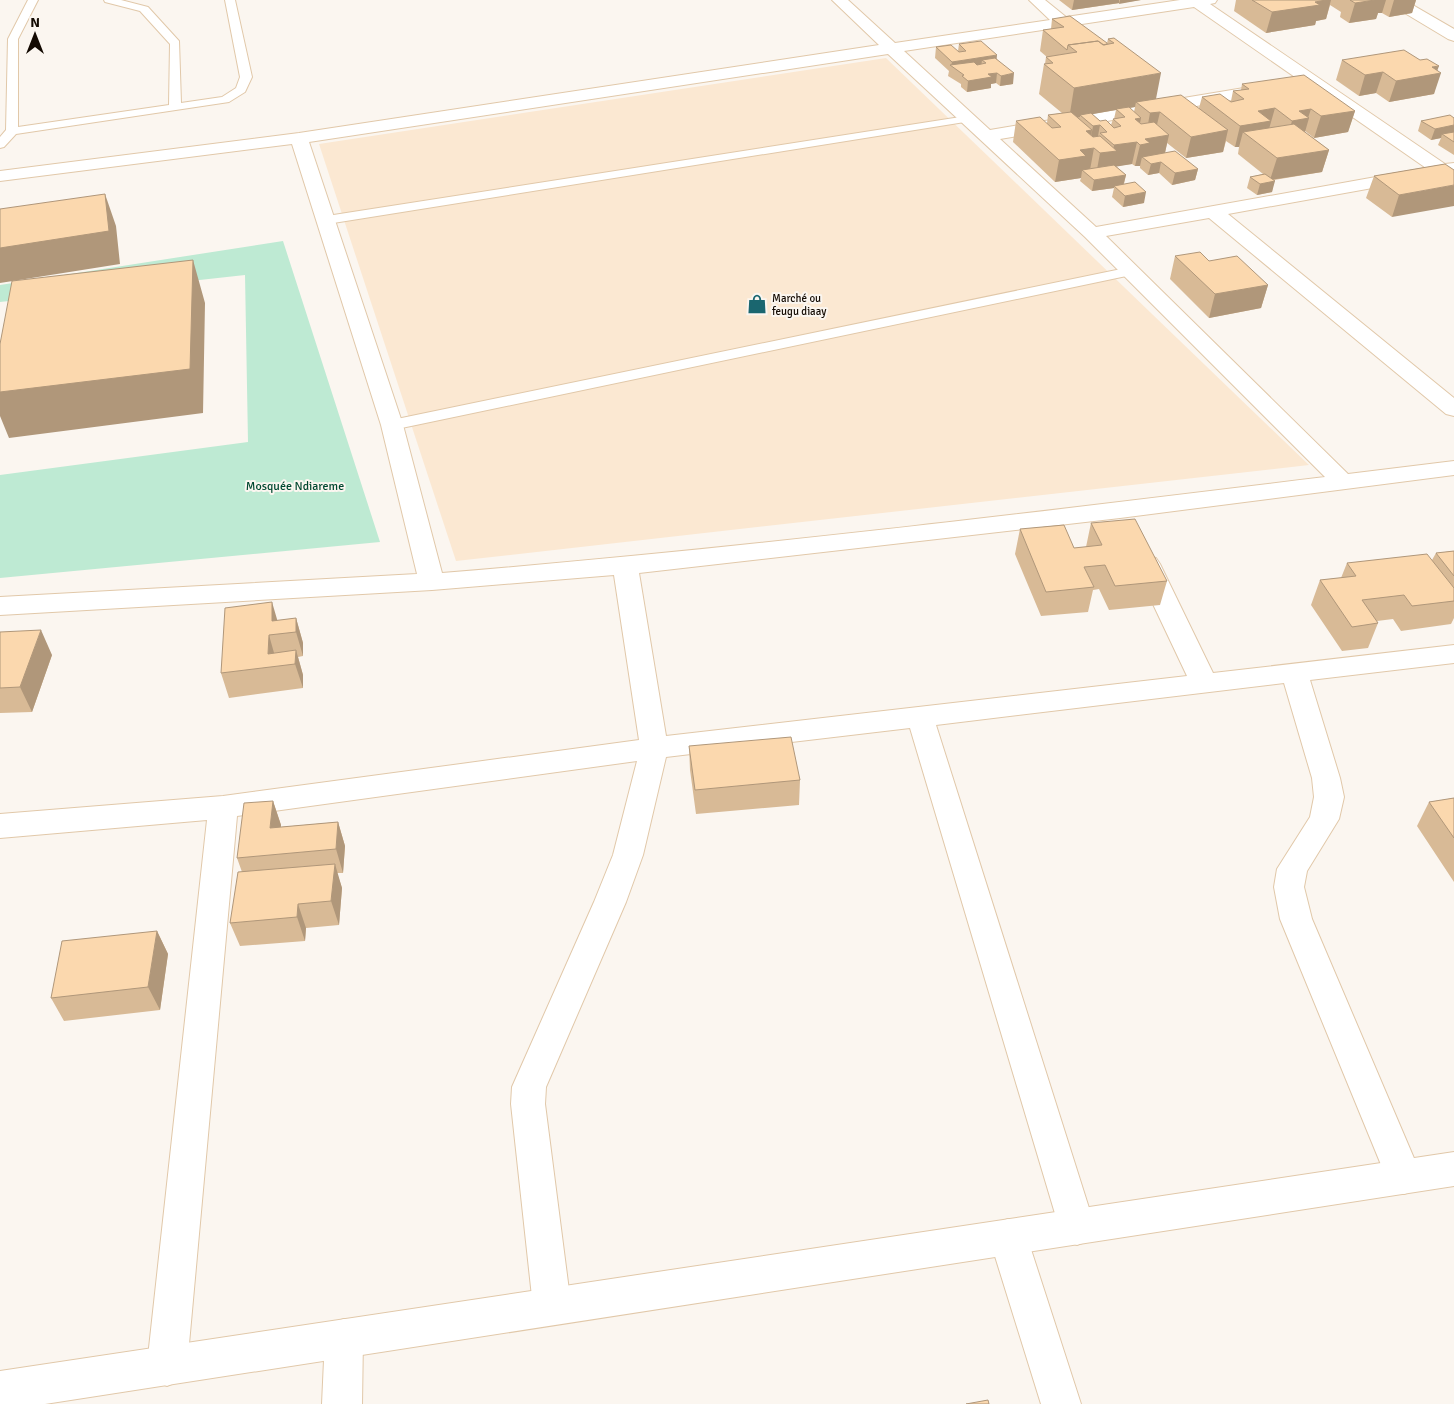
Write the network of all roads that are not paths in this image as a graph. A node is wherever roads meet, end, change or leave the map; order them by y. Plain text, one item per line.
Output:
1 (33, 0) edge
2 (109, 0) edge
3 (230, 0) edge
4 (839, 0) edge
5 (1036, 0) edge
6 (1393, 0) edge
7 (1203, 1) edge
8 (1064, 23) junction
9 (1454, 36) edge
10 (889, 47) junction
11 (1312, 82) junction
12 (175, 108) junction
13 (968, 119) junction
14 (12, 130) junction
15 (986, 136) junction
16 (300, 138) junction
17 (0, 144) edge
18 (1450, 172) edge
19 (0, 176) edge
20 (1212, 211) junction
21 (327, 220) junction
22 (1092, 233) junction
23 (1131, 271) junction
24 (1454, 409) edge
25 (392, 425) junction
26 (1454, 468) edge
27 (1342, 481) junction
28 (1120, 510) junction
29 (625, 566) junction
30 (432, 582) junction
31 (0, 606) edge
32 (1454, 654) edge
33 (1295, 674) junction
34 (1205, 684) junction
35 (920, 717) junction
36 (654, 748) junction
37 (223, 806) junction
38 (0, 826) edge
39 (1454, 1169) edge
40 (1404, 1177) junction
41 (1077, 1227) junction
42 (1008, 1237) junction
43 (552, 1306) junction
44 (344, 1338) junction
45 (167, 1366) junction
46 (0, 1391) edge
47 (342, 1404) edge
48 (1061, 1404) edge

1 - 14 lane
2 - 12 lane
3 - 12 lane
4 - 10 street
5 - 8 street
6 - 9 street
7 - 8 street
7 - 11 street
8 - 10 street
10 - 13 street
10 - 16 street
11 - 15 street
11 - 18 street
12 - 14 lane
13 - 15 street
13 - 21 lane
14 - 17 lane
15 - 22 street
16 - 19 street
16 - 21 street
18 - 20 street
20 - 22 street
20 - 24 street
21 - 25 street
22 - 23 street
23 - 25 lane
23 - 27 street
25 - 30 street
26 - 27 street
27 - 28 street
28 - 29 street
28 - 34 street
29 - 30 street
29 - 36 street
30 - 31 street
32 - 33 street
33 - 34 street
33 - 40 street
34 - 35 street
35 - 36 street
35 - 41 street
36 - 37 street
36 - 43 street
37 - 38 street
37 - 45 street
39 - 40 street
40 - 41 street
41 - 42 street
42 - 43 street
42 - 48 street
43 - 44 street
44 - 45 street
44 - 47 street
45 - 46 street

